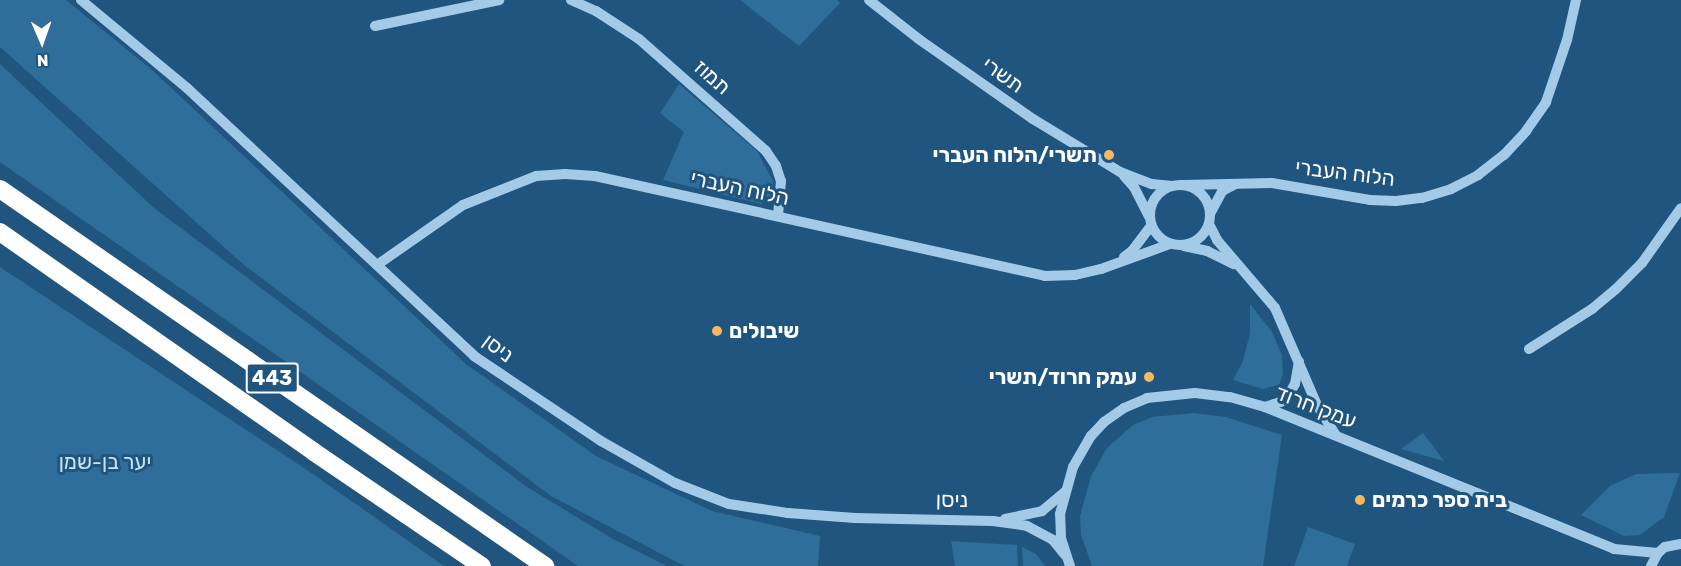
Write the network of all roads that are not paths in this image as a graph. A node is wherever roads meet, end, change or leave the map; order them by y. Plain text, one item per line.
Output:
1 (81, 0) edge
2 (499, 0) edge
3 (571, 0) edge
4 (869, 0) edge
5 (1576, 0) edge
6 (375, 26) dead end
7 (1120, 171) junction
8 (1246, 182) junction
9 (1177, 186) junction
10 (0, 189) edge
11 (1681, 208) edge
12 (778, 216) junction
13 (1209, 219) junction
14 (1150, 221) junction
15 (0, 232) edge
16 (1175, 245) junction
17 (1113, 264) junction
18 (377, 265) junction
19 (1242, 269) junction
20 (1529, 349) dead end
21 (1299, 361) junction
22 (1265, 407) junction
23 (1335, 434) junction
24 (1065, 492) junction
25 (993, 521) junction
26 (1681, 544) edge
27 (1658, 553) junction
28 (1065, 555) junction
29 (482, 566) edge
30 (545, 566) edge
31 (1070, 566) edge
32 (1651, 566) edge

1 - 18 street, ניסן
2 - 6 street
3 - 12 street, תמוז
4 - 7 street, תשרי
5 - 8 street, הלוח העברי
7 - 9 street, תשרי
7 - 14 street, תשרי
8 - 9 street, הלוח העברי
8 - 13 street, הלוח העברי
9 - 13 street
9 - 14 street
10 - 30 highway, 443
11 - 20 street
12 - 17 street, הלוח העברי
12 - 18 street, הלוח העברי
13 - 16 street
13 - 19 street
14 - 16 street
14 - 17 street, הלוח העברי
15 - 29 highway, 443
16 - 17 street, הלוח העברי
16 - 19 street
18 - 25 street, ניסן
19 - 21 street
21 - 22 street
21 - 23 street
22 - 23 street, עמק חרוד
22 - 24 street, עמק חרוד
23 - 27 street, עמק חרוד
24 - 25 street, ניסן
24 - 28 street, עמק חרוד
25 - 28 street, ניסן
26 - 27 street
27 - 32 street
28 - 31 street, עמק חרוד

